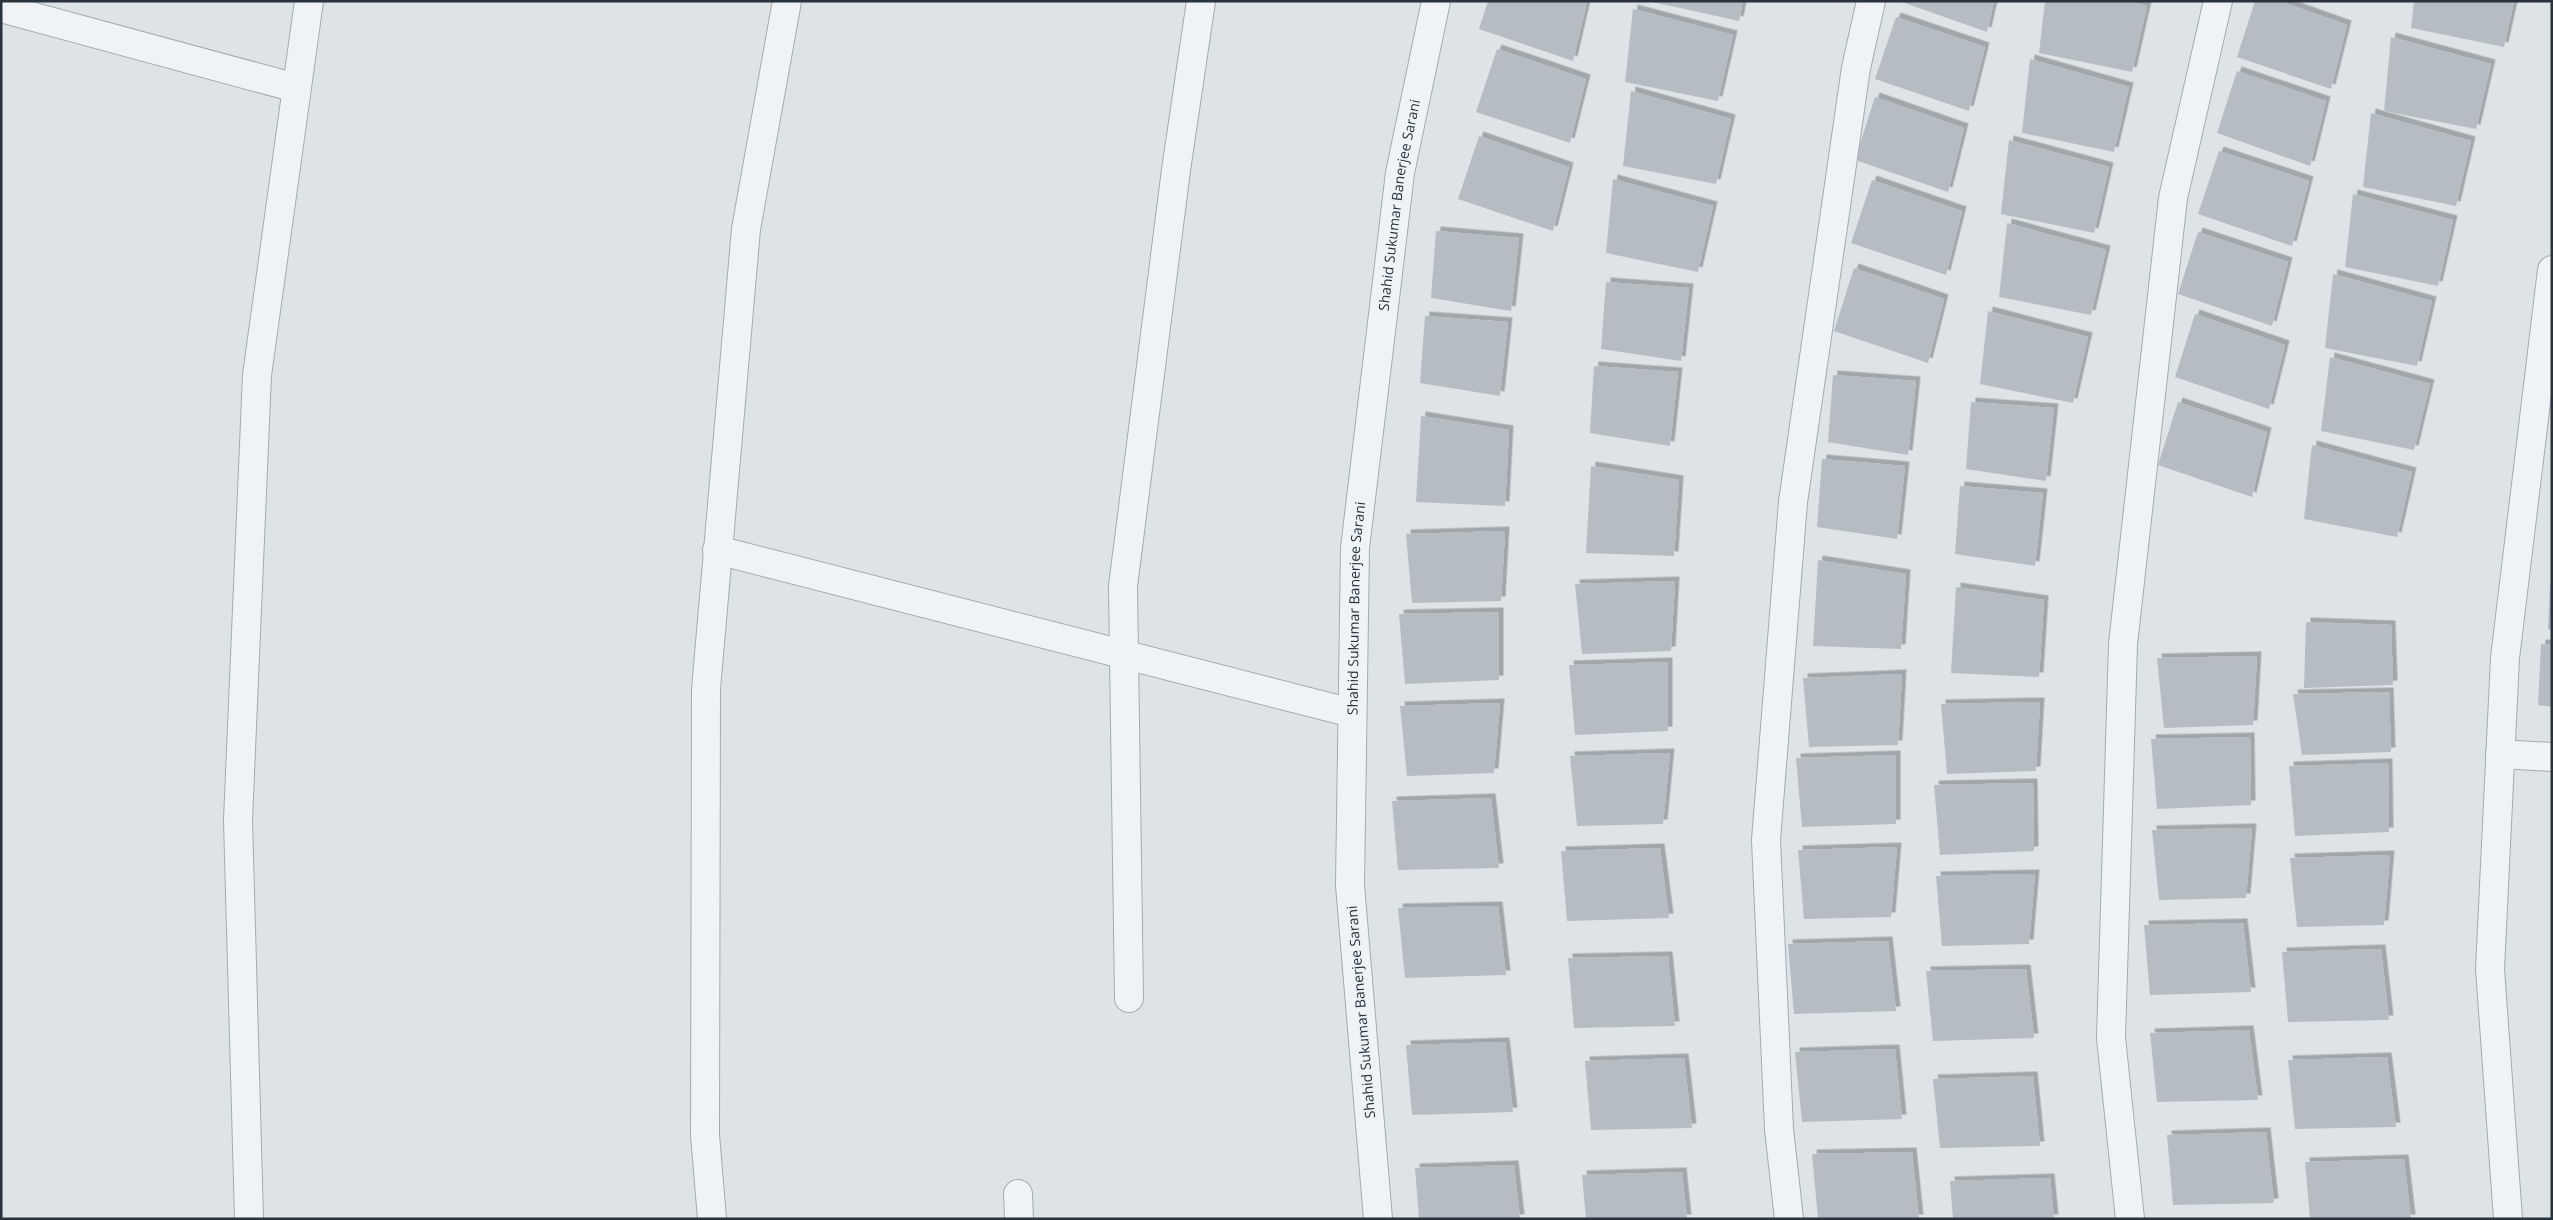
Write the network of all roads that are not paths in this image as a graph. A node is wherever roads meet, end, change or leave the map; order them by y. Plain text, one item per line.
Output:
1 (308, 1) edge
2 (787, 1) edge
3 (1201, 1) edge
4 (1436, 1) edge
5 (1871, 1) edge
6 (2218, 1) edge
7 (1, 8) edge
8 (296, 88) junction
9 (2552, 270) edge
10 (717, 550) junction
11 (1124, 654) junction
12 (1352, 713) junction
13 (2500, 754) junction
14 (2552, 757) edge
15 (1129, 998) dead end
16 (249, 1219) edge
17 (712, 1219) edge
18 (1378, 1219) edge
19 (1789, 1219) edge
20 (2130, 1219) edge
21 (2508, 1219) edge

1 - 8 street
2 - 10 street
3 - 11 street
4 - 12 street, Shahid Sukumar Banerjee Sarani
5 - 19 street
6 - 20 street
7 - 8 street
8 - 16 street
9 - 13 street
10 - 11 street
10 - 17 street
11 - 12 street
11 - 15 street
12 - 18 street, Shahid Sukumar Banerjee Sarani
13 - 14 street
13 - 21 street

